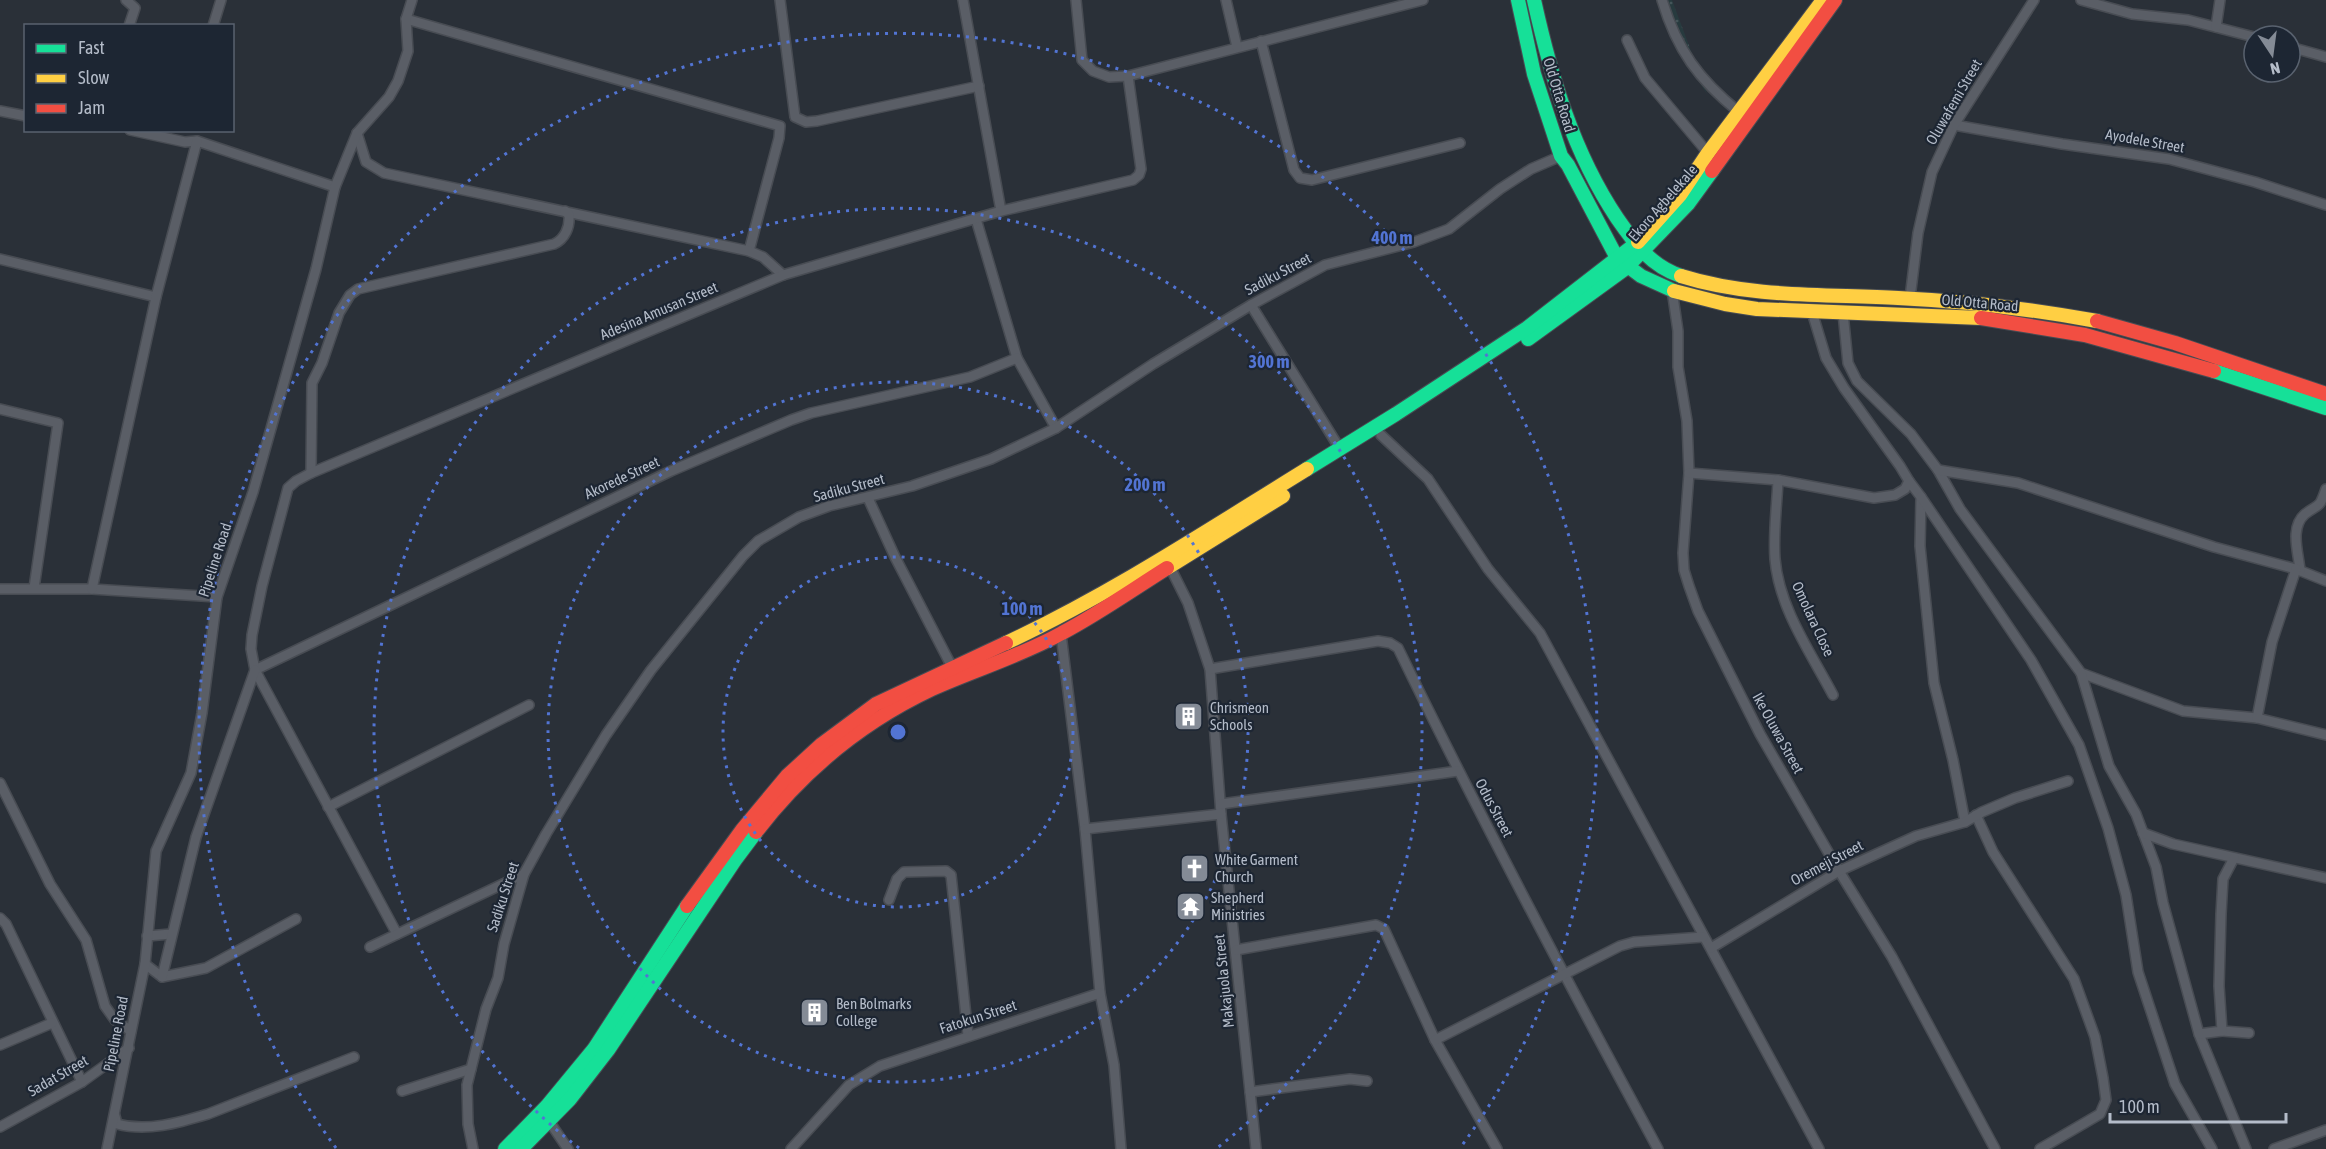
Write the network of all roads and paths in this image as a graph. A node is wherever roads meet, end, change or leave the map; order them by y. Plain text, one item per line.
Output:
1 (126, 0) edge
2 (220, 0) edge
3 (412, 0) edge
4 (780, 0) edge
5 (963, 0) edge
6 (1076, 0) edge
7 (1226, 0) edge
8 (1423, 0) edge
9 (1518, 0) edge
10 (1534, 0) edge
11 (1662, 0) edge
12 (1822, 0) edge
13 (1835, 0) edge
14 (2034, 0) edge
15 (2081, 0) edge
16 (2220, 0) edge
17 (406, 19) junction
18 (130, 24) edge
19 (214, 24) edge
20 (2216, 27) junction
21 (2242, 34) edge
22 (1627, 40) dead end
23 (1262, 41) junction
24 (1237, 47) junction
25 (2302, 50) edge
26 (2326, 57) edge
27 (1128, 76) junction
28 (979, 86) junction
29 (0, 111) edge
30 (24, 116) edge
31 (1738, 120) junction
32 (1954, 125) junction
33 (139, 132) edge
34 (188, 132) edge
35 (357, 133) junction
36 (197, 141) junction
37 (185, 142) junction
38 (1460, 143) dead end
39 (1717, 148) junction
40 (1561, 156) junction
41 (335, 187) junction
42 (2326, 205) edge
43 (565, 211) junction
44 (1001, 211) junction
45 (976, 219) junction
46 (1639, 248) junction
47 (749, 251) junction
48 (0, 259) edge
49 (1622, 263) junction
50 (783, 275) junction
51 (1672, 290) junction
52 (156, 297) junction
53 (1892, 297) junction
54 (1910, 298) junction
55 (1251, 305) junction
56 (1828, 313) junction
57 (1893, 313) junction
58 (1017, 358) junction
59 (2326, 394) edge
60 (2326, 408) edge
61 (0, 410) edge
62 (1056, 428) junction
63 (1381, 435) junction
64 (1340, 449) junction
65 (1938, 470) junction
66 (311, 473) junction
67 (1689, 473) junction
68 (1778, 480) junction
69 (1908, 481) junction
70 (2326, 489) edge
71 (1921, 497) junction
72 (868, 498) junction
73 (1170, 567) junction
74 (2298, 570) junction
75 (2326, 581) edge
76 (34, 588) junction
77 (0, 589) edge
78 (92, 589) junction
79 (217, 597) junction
80 (1061, 634) junction
81 (952, 667) junction
82 (1210, 669) junction
83 (255, 670) junction
84 (2081, 673) junction
85 (1833, 695) dead end
86 (529, 705) dead end
87 (880, 710) junction
88 (2257, 718) junction
89 (2326, 735) edge
90 (1458, 771) junction
91 (2068, 781) dead end
92 (0, 783) edge
93 (328, 807) junction
94 (1221, 809) junction
95 (1976, 815) junction
96 (1965, 822) junction
97 (1084, 830) junction
98 (2143, 833) junction
99 (2234, 858) junction
100 (1839, 871) junction
101 (524, 874) junction
102 (2326, 878) edge
103 (889, 900) dead end
104 (0, 918) edge
105 (297, 919) dead end
106 (669, 932) junction
107 (171, 934) junction
108 (397, 934) junction
109 (147, 936) junction
110 (1703, 937) junction
111 (683, 939) junction
112 (370, 947) dead end
113 (1711, 948) junction
114 (1236, 950) junction
115 (145, 964) junction
116 (1564, 976) junction
117 (162, 977) junction
118 (1100, 993) junction
119 (52, 1023) junction
120 (131, 1031) junction
121 (2222, 1031) junction
122 (2249, 1033) dead end
123 (968, 1035) junction
124 (2199, 1035) junction
125 (1435, 1040) junction
126 (0, 1046) edge
127 (129, 1048) junction
128 (354, 1057) dead end
129 (471, 1069) junction
130 (1367, 1081) dead end
131 (82, 1082) junction
132 (402, 1091) dead end
133 (1250, 1092) junction
134 (115, 1115) junction
135 (549, 1121) junction
136 (0, 1127) edge
137 (2326, 1130) edge
138 (107, 1149) edge
139 (473, 1149) edge
140 (505, 1149) edge
141 (520, 1149) edge
142 (568, 1149) edge
143 (791, 1149) edge
144 (1121, 1149) edge
145 (1256, 1149) edge
146 (1497, 1149) edge
147 (1658, 1149) edge
148 (1820, 1149) edge
149 (1995, 1149) edge
150 (2040, 1149) edge
151 (2212, 1149) edge
152 (2246, 1149) edge
153 (2274, 1149) edge

1 - 18 street
2 - 19 street
3 - 17 street, Pipeline Road
4 - 28 street
5 - 28 street
6 - 27 street
7 - 24 street
8 - 23 street
9 - 40 main road, Old Otta Road
10 - 46 main road, Old Otta Road
11 - 31 street
12 - 31 main road
13 - 31 main road
14 - 32 street, Oluwafemi Street
15 - 20 street
16 - 20 street
17 - 35 street, Pipeline Road
17 - 47 street
20 - 21 street
22 - 39 street
23 - 24 street
23 - 38 street
24 - 27 street
25 - 26 street
27 - 44 street, Adesina Amusan Street
28 - 44 street
29 - 30 street
31 - 39 main road, Ekoro Agbelekale
32 - 42 street, Ayodele Street
32 - 54 street, Oluwafemi Street
33 - 37 street
34 - 37 street
35 - 41 street, Pipeline Road
35 - 43 street
36 - 37 street
36 - 41 street
36 - 52 street
39 - 46 main road
39 - 46 main road, Ekoro Agbelekale
40 - 49 main road, Old Otta Road
40 - 55 street, Sadiku Street
41 - 79 street, Pipeline Road
43 - 47 street
43 - 66 street
44 - 45 street, Adesina Amusan Street
45 - 50 street, Adesina Amusan Street
45 - 58 street
46 - 49 main road, Ekoro Agbelekale
46 - 53 main road, Old Otta Road
47 - 50 street
48 - 52 street
49 - 51 main road, Old Otta Road
49 - 63 main road
49 - 64 main road
50 - 66 street, Adesina Amusan Street
51 - 56 main road, Old Otta Road
51 - 67 street, Ike Oluwa Street
52 - 78 street
53 - 54 main road, Old Otta Road
53 - 57 main road
54 - 59 main road, Old Otta Road
55 - 62 street, Sadiku Street
55 - 64 street
56 - 57 main road, Old Otta Road
56 - 65 street
56 - 69 street
57 - 60 main road, Old Otta Road
58 - 62 street
58 - 83 street, Akorede Street
61 - 76 street
62 - 72 street, Sadiku Street
63 - 73 main road
63 - 110 street
64 - 81 main road
65 - 74 street
65 - 84 street
66 - 83 street, Adesina Amusan Street
67 - 68 street
67 - 100 street, Ike Oluwa Street
68 - 69 street
68 - 85 street, Omolara Close
69 - 71 street
70 - 74 street
71 - 96 street
71 - 151 street
72 - 81 street
72 - 101 street, Sadiku Street
73 - 80 main road
73 - 82 street, Makajuola Street
74 - 75 street
74 - 88 street
76 - 77 street
76 - 78 street
78 - 79 street
79 - 109 street, Pipeline Road
80 - 87 main road
80 - 97 street
81 - 87 main road
82 - 90 street, Odus Street
82 - 94 street, Makajuola Street
83 - 93 street
83 - 107 street
84 - 88 street
84 - 98 street
86 - 93 street
87 - 106 main road
87 - 111 main road
88 - 89 street
90 - 94 street
90 - 116 street, Odus Street
91 - 95 street, Oremeji Street
92 - 120 street
93 - 108 street
94 - 97 street
94 - 114 street, Makajuola Street
95 - 96 street, Oremeji Street
95 - 150 street
96 - 100 street, Oremeji Street
97 - 118 street
98 - 99 street
98 - 124 street
99 - 102 street
99 - 121 street
100 - 113 street, Oremeji Street
100 - 149 street, Ike Oluwa Street
101 - 108 street
101 - 129 street, Sadiku Street
103 - 123 street
104 - 119 street
105 - 117 street
106 - 111 main road
106 - 140 main road
107 - 109 street
107 - 117 street
108 - 112 street
109 - 115 street, Pipeline Road
110 - 113 street
110 - 116 street
111 - 135 main road
113 - 148 street
114 - 125 street
114 - 133 street, Makajuola Street
115 - 117 street
115 - 120 street, Pipeline Road
116 - 125 street
116 - 147 street, Odus Street
118 - 123 street, Fatokun Street
118 - 144 street
119 - 126 street
119 - 131 street
120 - 127 street, Pipeline Road
121 - 122 street
121 - 124 street
123 - 143 street, Fatokun Street
124 - 152 street
125 - 146 street
127 - 131 street, Sadat Street
127 - 134 street, Pipeline Road
128 - 134 street
129 - 132 street
129 - 139 street, Sadiku Street
130 - 133 street
131 - 136 street, Sadat Street
133 - 145 street, Makajuola Street
134 - 138 street, Pipeline Road
135 - 141 main road
135 - 142 street
137 - 153 street

